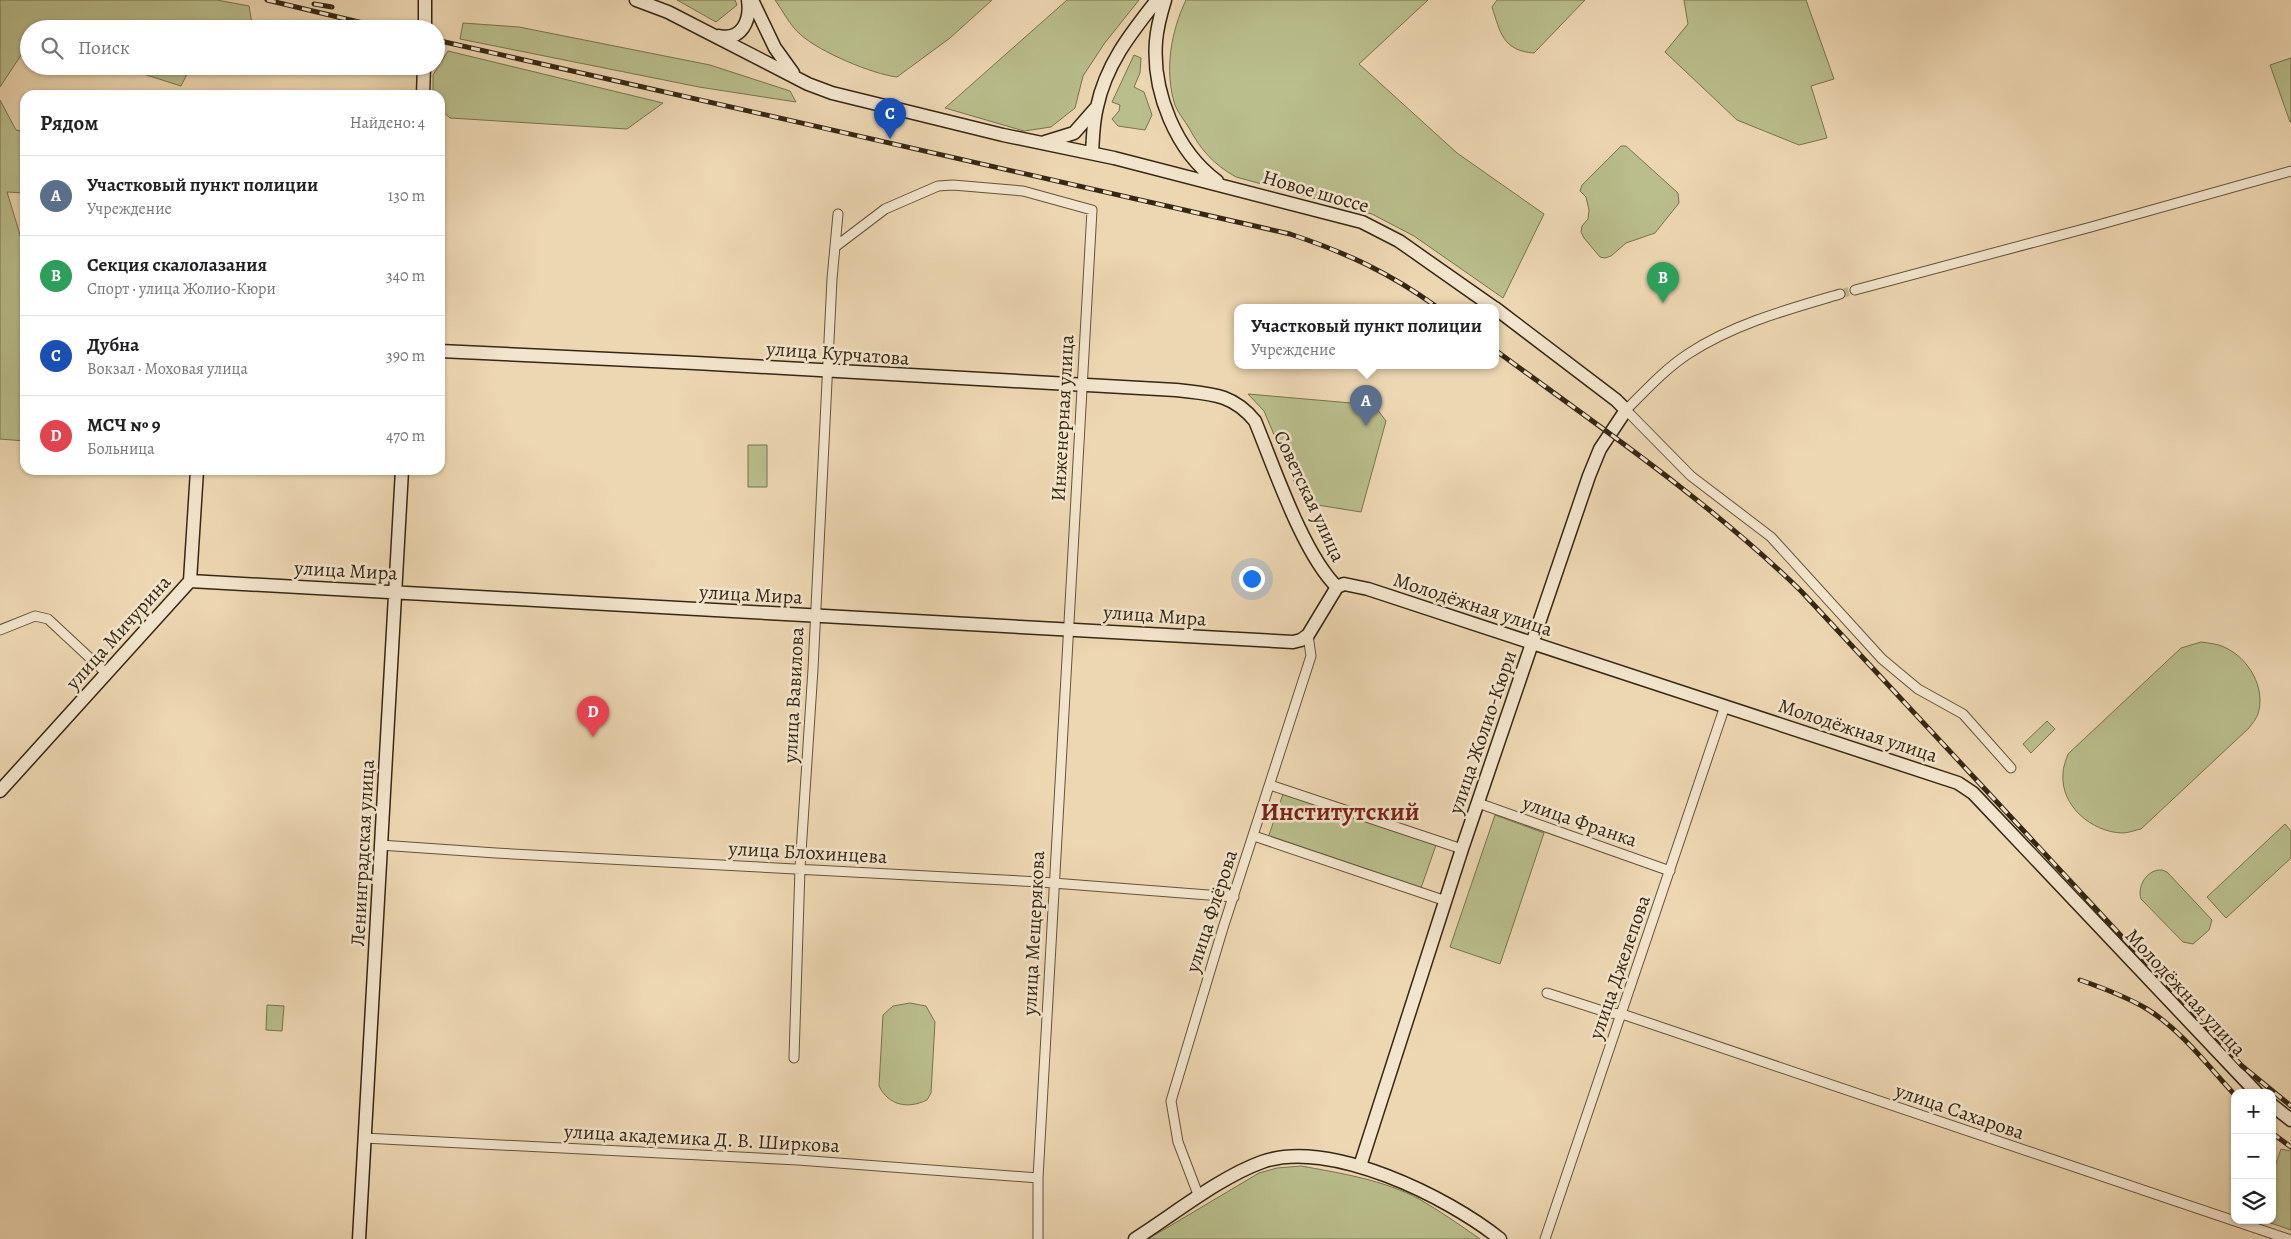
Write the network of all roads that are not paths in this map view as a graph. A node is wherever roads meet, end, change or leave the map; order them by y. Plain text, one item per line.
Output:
1 (425, 0) edge
2 (636, 0) edge
3 (748, 0) edge
4 (752, 0) edge
5 (1157, 0) edge
6 (1165, 0) edge
7 (425, 20) edge
8 (1132, 30) junction
9 (716, 35) junction
10 (1156, 40) junction
11 (424, 75) edge
12 (799, 78) junction
13 (423, 90) edge
14 (1096, 107) junction
15 (1040, 143) junction
16 (1184, 145) junction
17 (1092, 153) junction
18 (2291, 170) edge
19 (1177, 174) junction
20 (1224, 185) junction
21 (838, 214) dead end
22 (835, 247) junction
23 (1855, 290) tunnel mouth
24 (1840, 294) tunnel mouth
25 (1488, 304) edge
26 (1499, 312) edge
27 (445, 351) edge
28 (827, 371) junction
29 (1081, 385) junction
30 (1233, 401) joint
31 (1626, 410) junction
32 (197, 475) edge
33 (402, 475) edge
34 (190, 581) junction
35 (1337, 587) junction
36 (396, 591) junction
37 (816, 616) junction
38 (1068, 628) junction
39 (0, 630) edge
40 (1308, 636) junction
41 (1532, 644) junction
42 (106, 673) junction
43 (1725, 706) junction
44 (2011, 768) dead end
45 (1270, 785) junction
46 (0, 791) edge
47 (1478, 803) junction
48 (1254, 836) junction
49 (380, 845) junction
50 (1462, 849) junction
51 (800, 868) junction
52 (1670, 871) junction
53 (1053, 883) junction
54 (1234, 897) junction
55 (1446, 901) junction
56 (1547, 993) dead end
57 (1622, 1014) junction
58 (794, 1058) dead end
59 (2253, 1089) edge
60 (2276, 1108) edge
61 (2291, 1120) edge
62 (364, 1138) junction
63 (1360, 1166) junction
64 (1038, 1178) junction
65 (1199, 1198) junction
66 (359, 1239) edge
67 (1038, 1239) edge
68 (1135, 1239) edge
69 (1500, 1239) edge
70 (1545, 1239) edge
71 (2288, 1239) edge

1 - 7 main road
2 - 9 main road, Новое шоссе
3 - 9 main road
4 - 12 main road
5 - 8 main road
6 - 10 main road, Новое шоссе
8 - 10 main road
8 - 14 main road
9 - 12 main road, Новое шоссе
10 - 16 main road, Новое шоссе
11 - 13 main road
12 - 15 main road, Новое шоссе
14 - 15 main road
14 - 17 main road
15 - 17 main road, Новое шоссе
16 - 19 main road
16 - 20 main road, Новое шоссе
17 - 19 main road, Новое шоссе
18 - 23 street
19 - 20 main road, Новое шоссе
20 - 25 main road, Новое шоссе
21 - 22 street, улица Вавилова
22 - 28 street, улица Вавилова
22 - 29 street, Инженерная улица
24 - 31 street, улица Жолио-Кюри
26 - 31 main road, Новое шоссе
27 - 28 main road, улица Курчатова
28 - 29 main road, улица Курчатова
28 - 37 street, улица Вавилова
29 - 30 main road, улица Курчатова
29 - 38 street, Инженерная улица
30 - 35 main road, Советская улица
31 - 41 main road, улица Жолио-Кюри
31 - 44 street
32 - 34 main road, улица Мичурина
33 - 36 main road, Ленинградская улица
34 - 36 main road, улица Мира
34 - 42 main road, улица Мичурина
35 - 40 main road, Советская улица
35 - 41 main road, Молодёжная улица
36 - 37 main road, улица Мира
36 - 49 main road, Ленинградская улица
37 - 38 main road, улица Мира
37 - 51 street, улица Вавилова
38 - 40 main road, улица Мира
38 - 53 street, улица Мещерякова
39 - 42 street
40 - 45 street, улица Флёрова
41 - 43 main road, Молодёжная улица
41 - 47 main road, улица Жолио-Кюри
42 - 46 main road, улица Мичурина
43 - 52 street, улица Джелепова
43 - 59 main road, Молодёжная улица
45 - 48 street, улица Флёрова
45 - 50 street
47 - 50 main road, улица Жолио-Кюри
47 - 52 street, улица Франка
48 - 54 street, улица Флёрова
48 - 55 street
49 - 51 street, улица Блохинцева
49 - 62 main road, Ленинградская улица
50 - 55 main road, улица Жолио-Кюри
51 - 53 street, улица Блохинцева
51 - 58 street, улица Вавилова
52 - 57 street, улица Джелепова
53 - 54 street, улица Блохинцева
53 - 64 street, улица Мещерякова
54 - 65 street, улица Флёрова
55 - 63 main road, улица Жолио-Кюри
56 - 57 street
57 - 70 street, улица Джелепова
57 - 71 street, улица Сахарова
60 - 61 main road
62 - 64 street, улица академика Д. В. Ширкова
62 - 66 main road, Ленинградская улица
63 - 65 main road
63 - 69 main road
64 - 67 street, улица Мещерякова
65 - 68 main road

